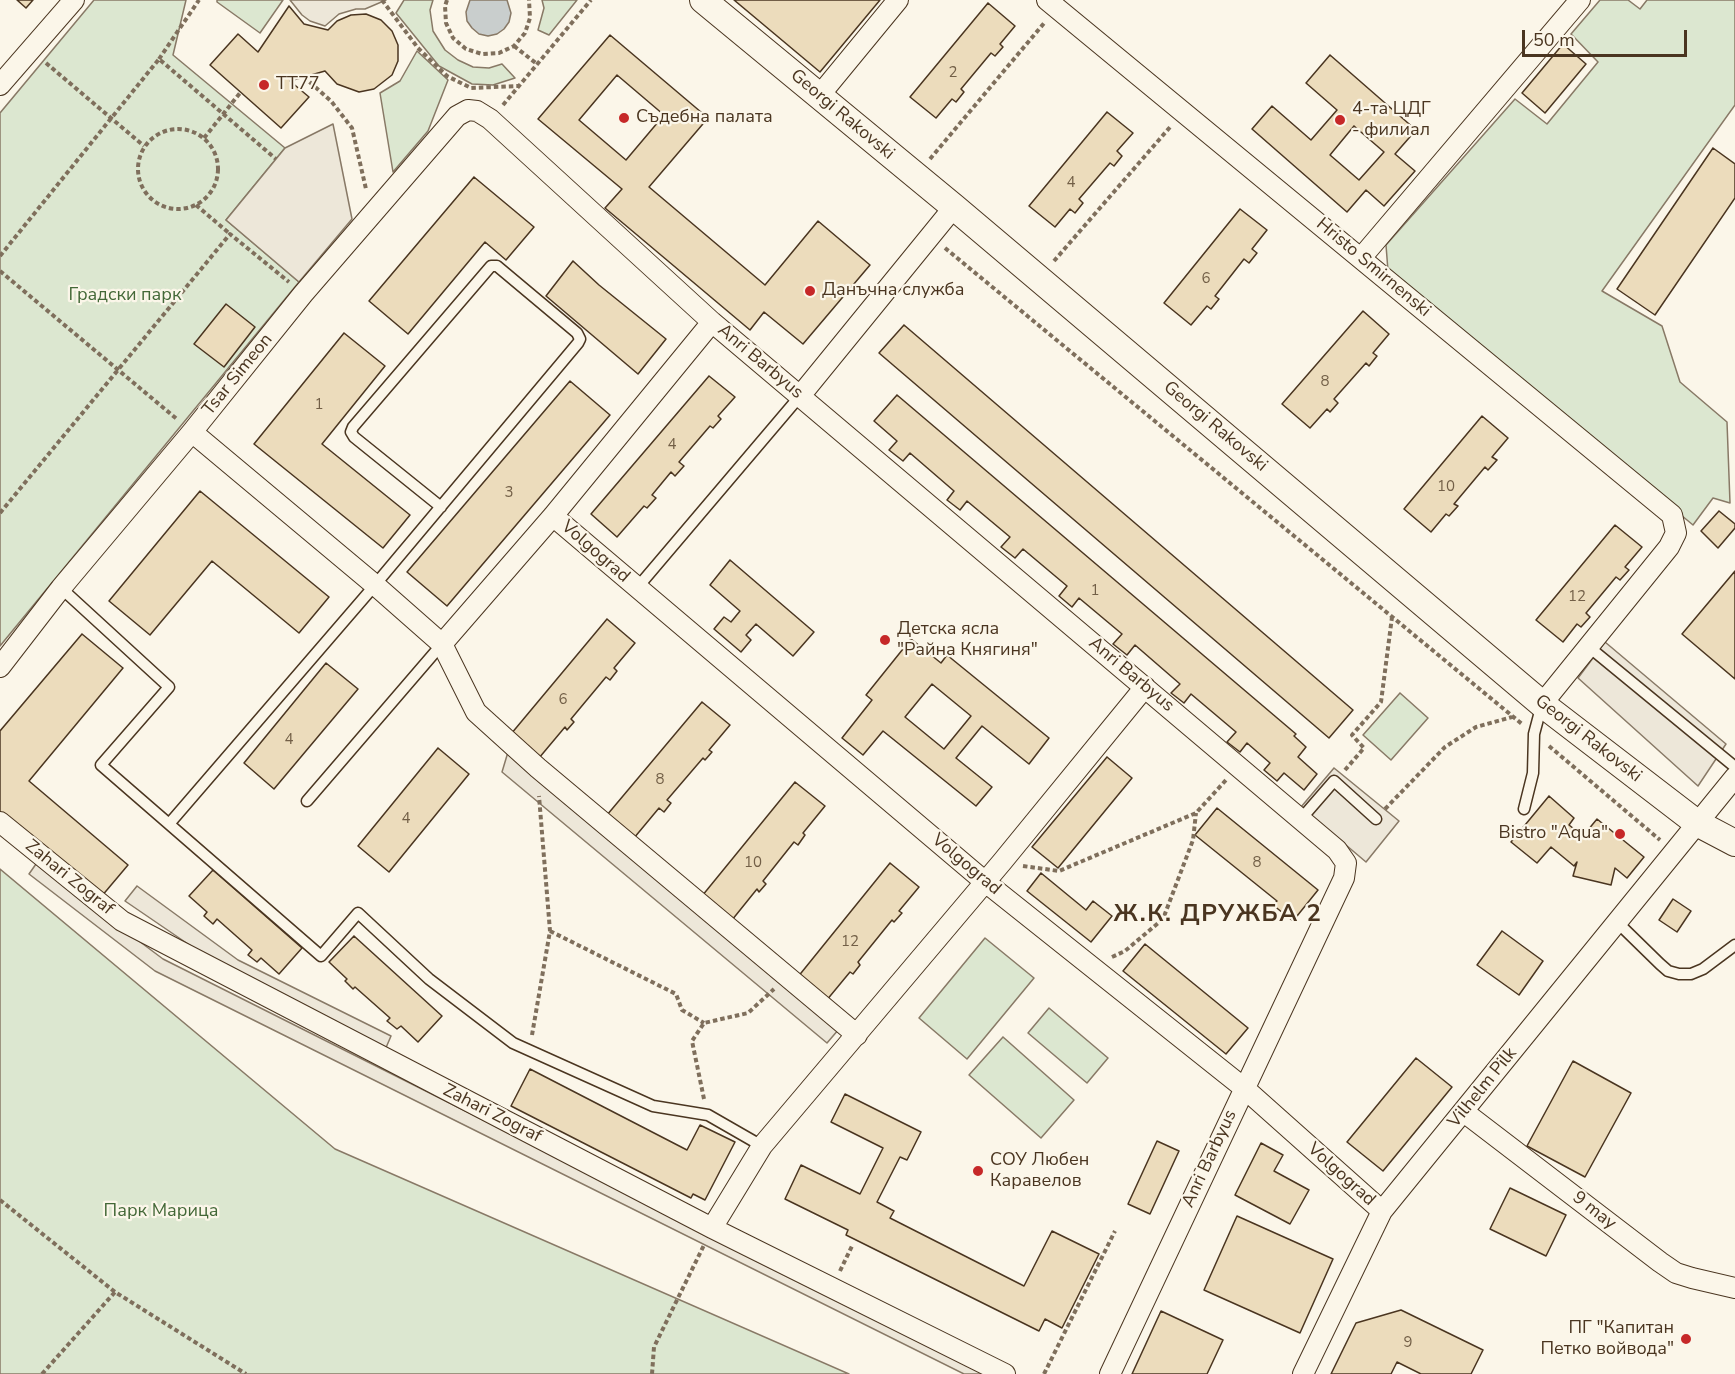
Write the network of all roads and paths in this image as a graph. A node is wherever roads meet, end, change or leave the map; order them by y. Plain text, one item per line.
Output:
1 (74, 0) edge
2 (199, 0) edge
3 (382, 0) edge
4 (447, 0) edge
5 (530, 0) edge
6 (591, 0) edge
7 (703, 0) edge
8 (898, 0) edge
9 (1580, 0) edge
10 (1052, 4) edge
11 (514, 46) junction
12 (30, 49) junction
13 (159, 60) junction
14 (537, 64) junction
15 (304, 76) dead end
16 (0, 85) edge
17 (519, 86) junction
18 (240, 93) dead end
19 (819, 96) junction
20 (1184, 112) junction
21 (223, 114) junction
22 (112, 119) junction
23 (490, 119) junction
24 (204, 138) junction
25 (144, 146) junction
26 (276, 159) dead end
27 (916, 176) junction
28 (196, 205) junction
29 (954, 207) junction
30 (371, 214) junction
31 (230, 234) junction
32 (930, 236) junction
33 (0, 256) edge
34 (1361, 258) junction
35 (0, 271) edge
36 (1039, 279) junction
37 (303, 294) junction
38 (712, 322) junction
39 (118, 369) junction
40 (800, 396) junction
41 (192, 432) junction
42 (441, 507) junction
43 (0, 513) edge
44 (554, 516) junction
45 (375, 585) junction
46 (61, 588) junction
47 (637, 588) junction
48 (1392, 617) junction
49 (442, 644) junction
50 (1589, 647) junction
51 (0, 667) edge
52 (1145, 687) junction
53 (1542, 704) junction
54 (1513, 717) junction
55 (1534, 734) junction
56 (1239, 766) junction
57 (1735, 767) edge
58 (538, 768) junction
59 (1735, 777) edge
60 (1334, 781) junction
61 (307, 801) dead end
62 (1524, 809) dead end
63 (1196, 813) junction
64 (1300, 819) junction
65 (1376, 819) joint
66 (0, 822) edge
67 (1697, 823) junction
68 (169, 824) junction
69 (1735, 843) edge
70 (1674, 852) junction
71 (1002, 862) junction
72 (984, 881) junction
73 (1617, 922) junction
74 (550, 931) junction
75 (1735, 945) edge
76 (1092, 967) junction
77 (787, 976) junction
78 (704, 1023) junction
79 (857, 1035) junction
80 (529, 1051) junction
81 (1244, 1088) junction
82 (1464, 1112) junction
83 (708, 1114) junction
84 (762, 1146) junction
85 (0, 1200) edge
86 (1382, 1211) junction
87 (712, 1228) junction
88 (1115, 1231) dead end
89 (853, 1244) dead end
90 (831, 1288) junction
91 (1735, 1288) edge
92 (115, 1292) junction
93 (42, 1374) edge
94 (246, 1374) edge
95 (652, 1374) edge
96 (1005, 1374) edge
97 (1044, 1374) edge
98 (1110, 1374) edge
99 (1303, 1374) edge

1 - 12 street
2 - 13 path
3 - 17 path
4 - 11 path
5 - 11 path
6 - 14 path
7 - 19 street, Georgi Rakovski
8 - 19 street
9 - 34 street
10 - 20 street, Hristo Smirnenski
10 - 27 path
11 - 14 path
12 - 16 street
12 - 22 path
13 - 21 path
13 - 22 path
14 - 17 path
15 - 30 path
17 - 23 path
18 - 21 path
19 - 27 street, Georgi Rakovski
20 - 34 street, Hristo Smirnenski
20 - 36 path
21 - 24 path
21 - 26 path
22 - 25 path
22 - 33 path
23 - 30 street, Tsar Simeon
23 - 38 street, Anri Barbyus
24 - 25 path
24 - 28 path
25 - 28 path
27 - 29 street, Georgi Rakovski
28 - 31 path
29 - 32 street
29 - 36 street, Georgi Rakovski
30 - 37 street, Tsar Simeon
31 - 37 path
31 - 39 path
32 - 40 street
32 - 48 path
34 - 50 street, Hristo Smirnenski
35 - 39 path
36 - 53 street, Georgi Rakovski
37 - 41 street, Tsar Simeon
38 - 40 street, Anri Barbyus
38 - 44 street
39 - 41 path
39 - 43 path
40 - 47 lane
40 - 52 street, Anri Barbyus
41 - 45 street
41 - 46 street, Tsar Simeon
42 - 42 lane
42 - 45 lane
44 - 47 street, Volgograd
44 - 49 street
45 - 49 street
45 - 68 lane
46 - 51 street, Tsar Simeon
46 - 68 lane
47 - 72 street, Volgograd
48 - 54 path
48 - 60 path
49 - 58 street
49 - 61 lane
50 - 53 street
50 - 57 lane
52 - 56 street, Anri Barbyus
52 - 71 street
53 - 55 lane
53 - 67 street, Georgi Rakovski
54 - 55 path
54 - 65 path
55 - 62 lane
55 - 70 path
56 - 63 path
56 - 64 street, Anri Barbyus
58 - 74 path
58 - 77 street
59 - 67 street, Vilhelm Pilk
60 - 64 lane
60 - 65 lane
63 - 71 path
63 - 76 path
64 - 81 street, Anri Barbyus
66 - 87 street, Zahari Zograf
67 - 69 street, Georgi Rakovski
67 - 70 street, Vilhelm Pilk
68 - 80 lane
70 - 73 street, Vilhelm Pilk
71 - 72 street
72 - 76 street, Volgograd
72 - 79 street
73 - 75 lane
73 - 82 street, Vilhelm Pilk
74 - 78 path
74 - 80 path
76 - 81 street, Volgograd
77 - 78 path
77 - 79 street
78 - 83 path
79 - 84 street
80 - 83 lane
81 - 86 street, Volgograd
81 - 98 street, Anri Barbyus
82 - 86 street, Vilhelm Pilk
82 - 91 street, 9 may
83 - 84 lane
84 - 87 street
85 - 92 path
86 - 99 street, Vilhelm Pilk
87 - 90 street, Zahari Zograf
87 - 95 path
88 - 97 path
89 - 90 path
90 - 96 street, Zahari Zograf
92 - 93 path
92 - 94 path

